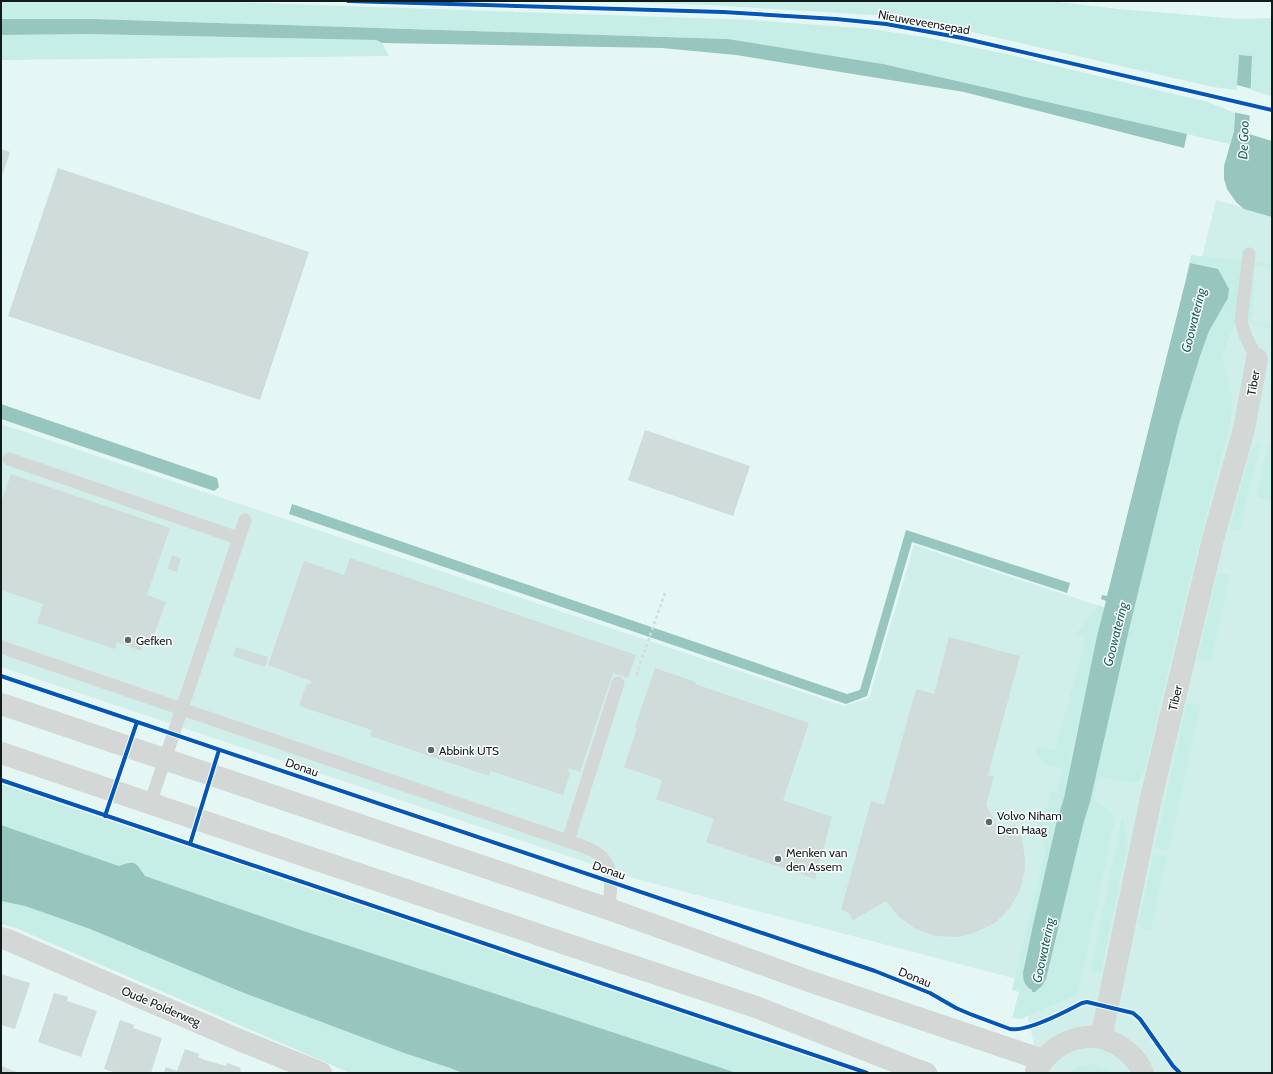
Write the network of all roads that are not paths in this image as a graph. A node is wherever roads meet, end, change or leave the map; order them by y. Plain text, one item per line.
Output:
1 (1249, 254) dead end
2 (1257, 359) joint
3 (10, 459) dead end
4 (245, 520) dead end
5 (238, 538) junction
6 (1, 647) edge
7 (618, 683) dead end
8 (1, 704) edge
9 (182, 709) junction
10 (1, 753) edge
11 (165, 759) junction
12 (150, 804) junction
13 (568, 841) junction
14 (609, 909) junction
15 (1, 938) edge
16 (1101, 1038) junction
17 (1039, 1066) edge
18 (321, 1073) edge
19 (926, 1073) edge
20 (1143, 1073) edge

1 - 2 lane
2 - 16 main road, Tiber
3 - 5 lane
4 - 5 lane
5 - 9 lane
6 - 9 lane, Donau
7 - 13 lane
8 - 11 main road
9 - 11 lane
9 - 13 lane, Donau
10 - 12 main road
11 - 12 lane
11 - 14 main road
12 - 19 main road
13 - 14 lane, Donau
14 - 17 main road
15 - 18 main road, Oude Polderweg
16 - 17 main road
16 - 20 main road

